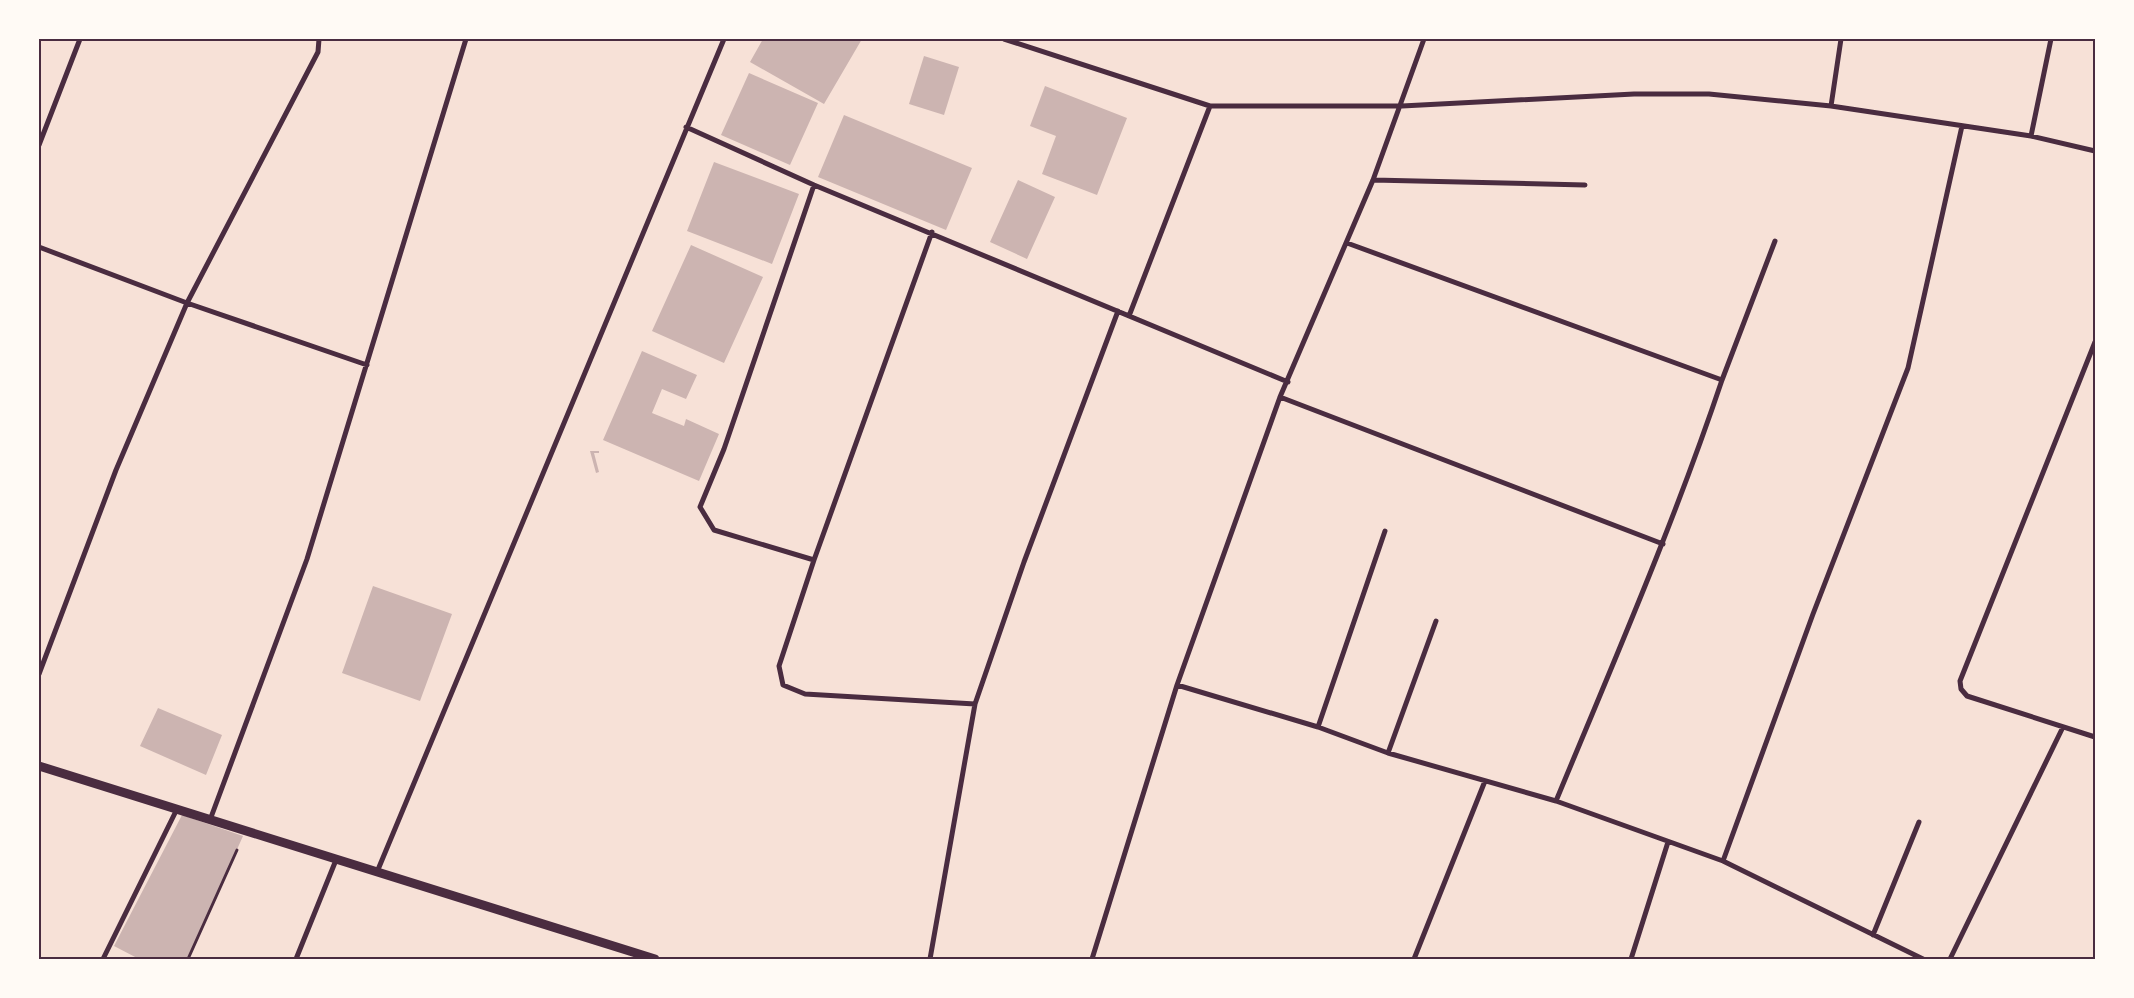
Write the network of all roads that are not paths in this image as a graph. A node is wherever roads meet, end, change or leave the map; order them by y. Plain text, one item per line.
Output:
1 (80, 39) edge
2 (319, 39) edge
3 (466, 39) edge
4 (724, 39) edge
5 (1004, 39) edge
6 (1424, 39) edge
7 (1842, 39) edge
8 (2051, 39) edge
9 (1210, 106) junction
10 (1402, 106) junction
11 (1831, 106) junction
12 (1962, 126) junction
13 (686, 127) junction
14 (2031, 136) junction
15 (39, 145) edge
16 (2095, 151) edge
17 (1373, 180) junction
18 (814, 185) junction
19 (1585, 185) dead end
20 (932, 232) junction
21 (1775, 241) dead end
22 (1347, 243) junction
23 (39, 247) edge
24 (186, 303) junction
25 (1118, 311) junction
26 (1130, 316) junction
27 (2095, 342) edge
28 (2093, 352) edge
29 (367, 365) junction
30 (1722, 380) junction
31 (1288, 382) junction
32 (1280, 397) junction
33 (1385, 531) dead end
34 (1663, 544) junction
35 (814, 560) junction
36 (1436, 620) dead end
37 (39, 674) edge
38 (1177, 685) junction
39 (975, 704) junction
40 (1318, 727) junction
41 (2063, 727) junction
42 (2095, 737) edge
43 (1388, 753) junction
44 (39, 766) edge
45 (1485, 781) junction
46 (1556, 801) junction
47 (177, 809) junction
48 (210, 820) junction
49 (1919, 822) dead end
50 (1668, 842) junction
51 (336, 860) junction
52 (1724, 861) junction
53 (377, 872) junction
54 (1873, 935) junction
55 (103, 959) edge
56 (296, 959) edge
57 (655, 959) edge
58 (930, 959) edge
59 (1092, 959) edge
60 (1414, 959) edge
61 (1631, 959) edge
62 (1924, 959) edge
63 (1950, 959) edge

1 - 15 street
2 - 24 street
3 - 29 street
4 - 13 street
5 - 9 street
6 - 10 street
7 - 11 street
8 - 14 street
9 - 10 street
9 - 26 street
10 - 11 street
10 - 17 street
11 - 12 street
12 - 14 street
12 - 52 street
13 - 18 street
13 - 53 street
14 - 16 street
17 - 19 street
17 - 22 street
18 - 20 street
18 - 35 street
20 - 25 street
20 - 35 street
21 - 30 street
22 - 30 street
22 - 31 street
23 - 24 street
24 - 29 street
24 - 37 street
25 - 26 street
25 - 39 street
26 - 31 street
27 - 28 street
28 - 41 street
29 - 48 street
30 - 34 street
31 - 32 street
32 - 34 street
32 - 38 street
33 - 40 street
34 - 46 street
35 - 39 street
36 - 43 street
38 - 40 street
38 - 59 street
39 - 58 street
40 - 43 street
41 - 42 street
41 - 63 street
43 - 45 street
44 - 47 street
45 - 46 street
45 - 60 street
46 - 50 street
47 - 48 street
47 - 55 street
48 - 51 street
49 - 54 street
50 - 52 street
50 - 61 street
51 - 53 street
51 - 56 street
52 - 54 street
53 - 57 street
54 - 62 street

